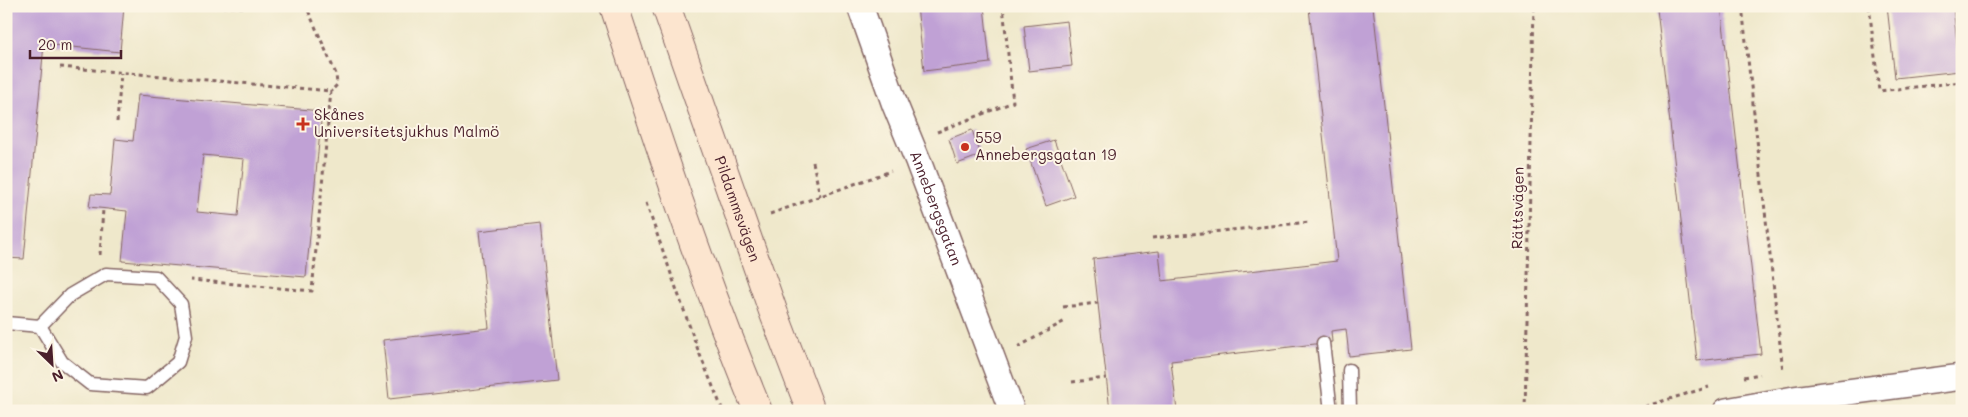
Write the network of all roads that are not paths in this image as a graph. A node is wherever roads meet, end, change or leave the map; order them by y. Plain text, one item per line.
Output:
1 (614, 6) edge
2 (666, 6) edge
3 (860, 6) edge
4 (6, 323) edge
5 (40, 326) junction
6 (1323, 343) dead end
7 (1349, 370) dead end
8 (1962, 378) edge
9 (758, 411) edge
10 (811, 411) edge
11 (1012, 411) edge
12 (1330, 411) edge
13 (1350, 411) edge
14 (1726, 411) edge

1 - 9 main road
2 - 10 main road, Pildammsvägen
3 - 11 street, Annebergsgatan
4 - 5 lane
5 - 5 lane
6 - 12 lane
7 - 13 lane
8 - 14 street

